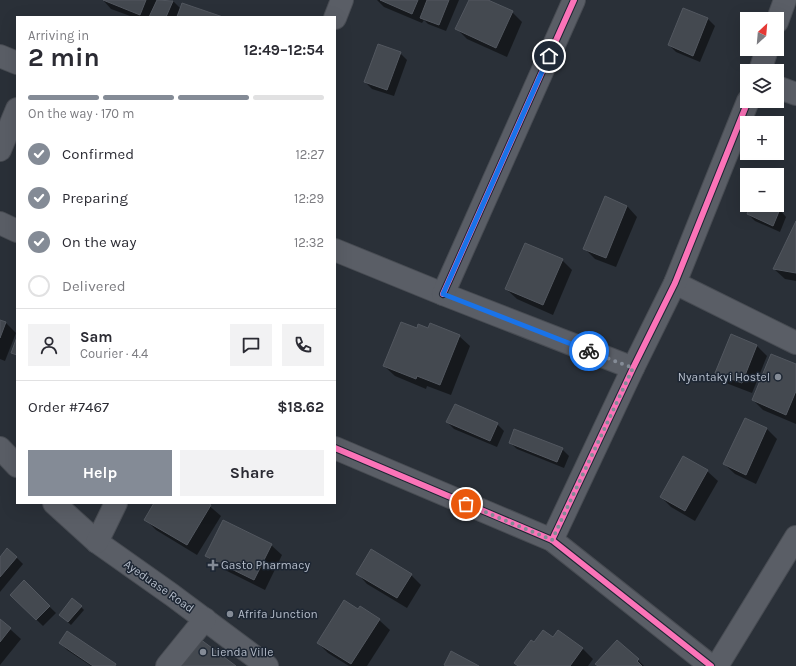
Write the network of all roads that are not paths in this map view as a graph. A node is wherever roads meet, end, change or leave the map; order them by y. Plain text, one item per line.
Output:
1 (342, 0) edge
2 (574, 0) edge
3 (784, 0) edge
4 (780, 12) edge
5 (336, 16) edge
6 (0, 56) edge
7 (16, 63) edge
8 (784, 90) edge
9 (796, 94) edge
10 (745, 108) edge
11 (16, 111) edge
12 (0, 150) edge
13 (0, 223) edge
14 (16, 231) edge
15 (336, 250) edge
16 (675, 283) junction
17 (443, 294) junction
18 (796, 343) edge
19 (633, 368) junction
20 (0, 448) edge
21 (336, 448) edge
22 (16, 465) edge
23 (55, 504) edge
24 (116, 504) edge
25 (796, 537) edge
26 (552, 540) junction
27 (97, 542) junction
28 (205, 619) junction
29 (167, 666) edge
30 (267, 666) edge
31 (711, 666) edge
32 (717, 666) edge

1 - 5 street
2 - 17 street
3 - 4 street
6 - 7 street
8 - 9 street
10 - 16 street
11 - 12 street
13 - 14 street
15 - 17 street
16 - 18 street
16 - 19 street
17 - 19 street
19 - 26 street
20 - 22 street
21 - 26 street
23 - 27 street, Ayeduase Road
24 - 27 street
25 - 32 street
26 - 31 street
27 - 28 street, Ayeduase Road
28 - 29 street
28 - 30 street, Ayeduase Road

